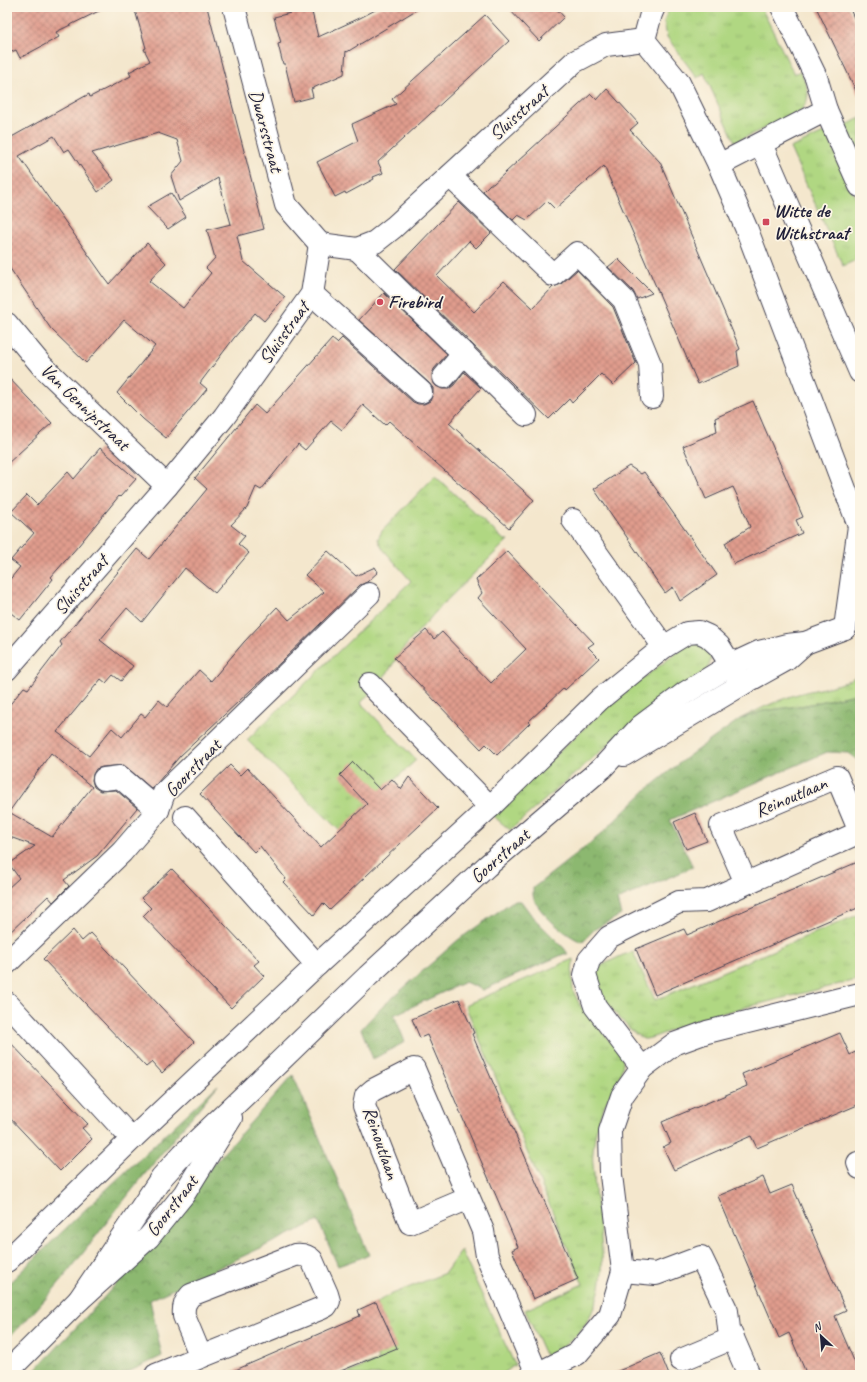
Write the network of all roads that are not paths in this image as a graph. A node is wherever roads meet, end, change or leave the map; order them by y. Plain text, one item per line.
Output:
1 (234, 7) edge
2 (654, 7) edge
3 (782, 7) edge
4 (644, 40) junction
5 (826, 110) junction
6 (761, 144) junction
7 (719, 165) junction
8 (450, 176) junction
9 (860, 186) edge
10 (320, 244) junction
11 (357, 249) junction
12 (312, 294) junction
13 (7, 324) edge
14 (464, 354) junction
15 (860, 372) edge
16 (444, 377) dead end
17 (421, 392) dead end
18 (652, 398) dead end
19 (526, 415) dead end
20 (168, 486) junction
21 (573, 520) dead end
22 (369, 594) dead end
23 (852, 631) edge
24 (805, 643) junction
25 (664, 648) junction
26 (731, 665) junction
27 (7, 669) edge
28 (370, 684) dead end
29 (742, 685) junction
30 (602, 768) junction
31 (104, 779) dead end
32 (490, 807) junction
33 (158, 810) junction
34 (185, 817) dead end
35 (860, 832) edge
36 (746, 883) junction
37 (7, 964) edge
38 (317, 966) junction
39 (860, 994) edge
40 (7, 1003) edge
41 (642, 1068) junction
42 (132, 1139) junction
43 (469, 1198) junction
44 (7, 1261) edge
45 (623, 1271) junction
46 (733, 1338) junction
47 (201, 1357) junction
48 (681, 1360) dead end
49 (7, 1372) edge
50 (536, 1374) edge
51 (156, 1375) edge
52 (749, 1375) edge

1 - 10 street, Dwarsstraat
2 - 4 street
3 - 5 street
4 - 7 street
4 - 8 street, Sluisstraat
5 - 6 street
5 - 9 street
6 - 7 street
6 - 15 street
7 - 23 street
8 - 11 street, Sluisstraat
8 - 18 street
10 - 11 street, Sluisstraat
10 - 12 street, Sluisstraat
11 - 14 street
12 - 17 street
12 - 20 street, Sluisstraat
13 - 20 street, Van Gennipstraat
14 - 16 street
14 - 19 street
20 - 27 street, Sluisstraat
21 - 25 street
22 - 33 street, Goorstraat
23 - 24 street, Goorstraat
24 - 26 street, Goorstraat
24 - 29 street, Goorstraat
25 - 26 street
25 - 32 street
26 - 29 street
26 - 30 street, Goorstraat
28 - 32 street
29 - 30 street, Goorstraat
30 - 49 street, Goorstraat
31 - 33 street
32 - 38 street
33 - 37 street, Goorstraat
34 - 38 street, Goorstraat
35 - 36 street, Reinoutlaan
35 - 36 street, Reinoutlaan
36 - 41 street, Reinoutlaan
38 - 42 street
39 - 41 street, Reinoutlaan
40 - 42 street
41 - 45 street, Reinoutlaan
42 - 44 street
43 - 43 street, Reinoutlaan
43 - 50 street, Reinoutlaan
45 - 46 street
45 - 50 street, Reinoutlaan
46 - 48 street
46 - 52 street
47 - 47 street
47 - 51 street

